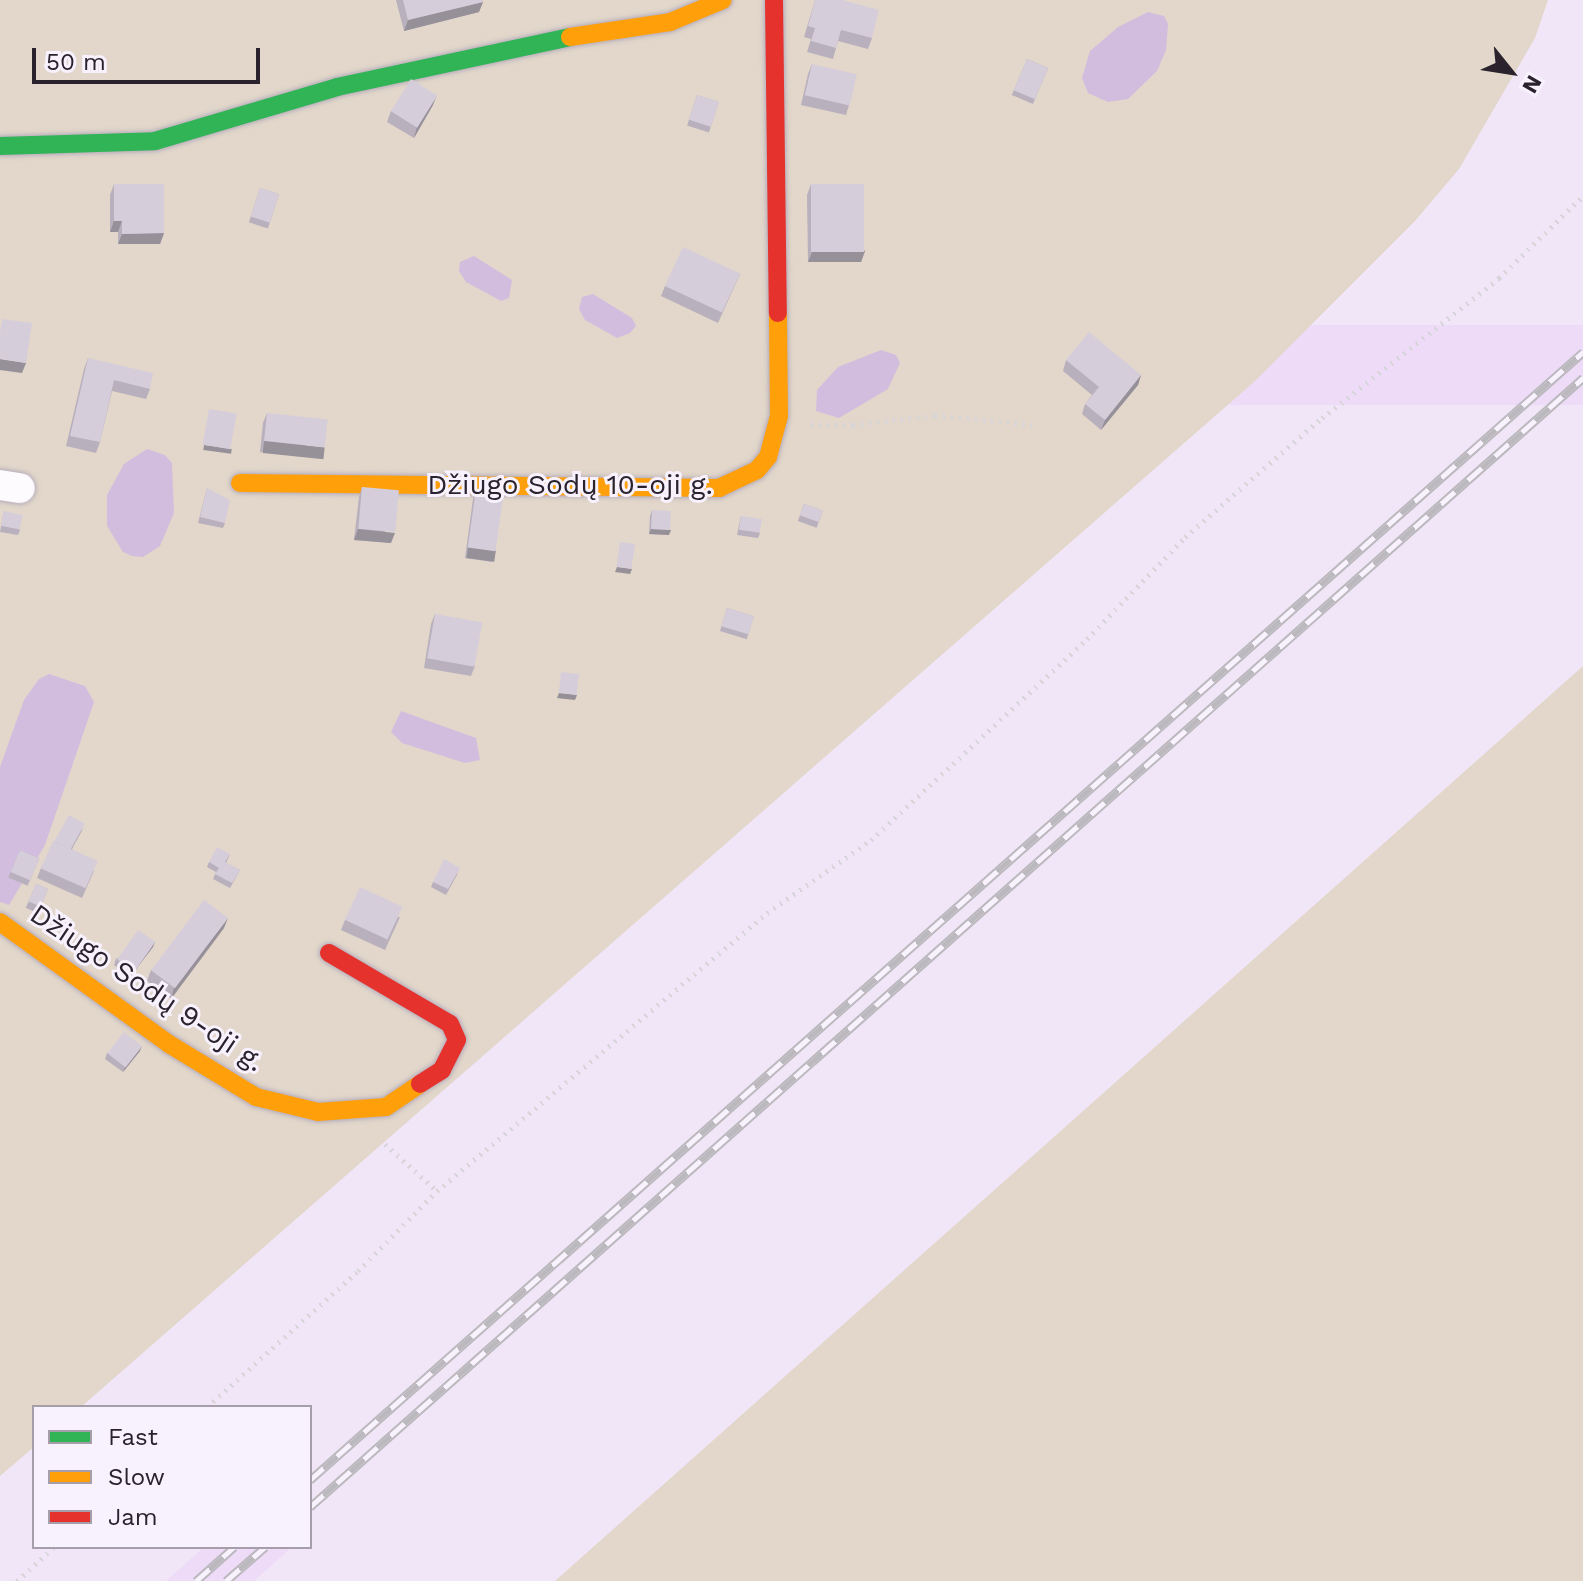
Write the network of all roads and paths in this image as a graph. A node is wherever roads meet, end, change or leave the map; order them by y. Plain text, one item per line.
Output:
1 (723, 0) edge
2 (774, 0) edge
3 (0, 146) edge
4 (1583, 196) edge
5 (779, 416) junction
6 (1036, 425) dead end
7 (240, 483) dead end
8 (0, 922) edge
9 (329, 953) dead end
10 (347, 1113) junction
11 (437, 1191) junction
12 (209, 1405) edge
13 (52, 1549) edge
14 (17, 1581) edge

1 - 3 street
2 - 5 street, Džiugo Sodų 10-oji g.
4 - 11 path
5 - 6 path
5 - 7 street, Džiugo Sodų 10-oji g.
8 - 10 street, Džiugo Sodų 9-oji g.
9 - 10 street, Džiugo Sodų 9-oji g.
10 - 11 path
11 - 12 path
13 - 14 path

